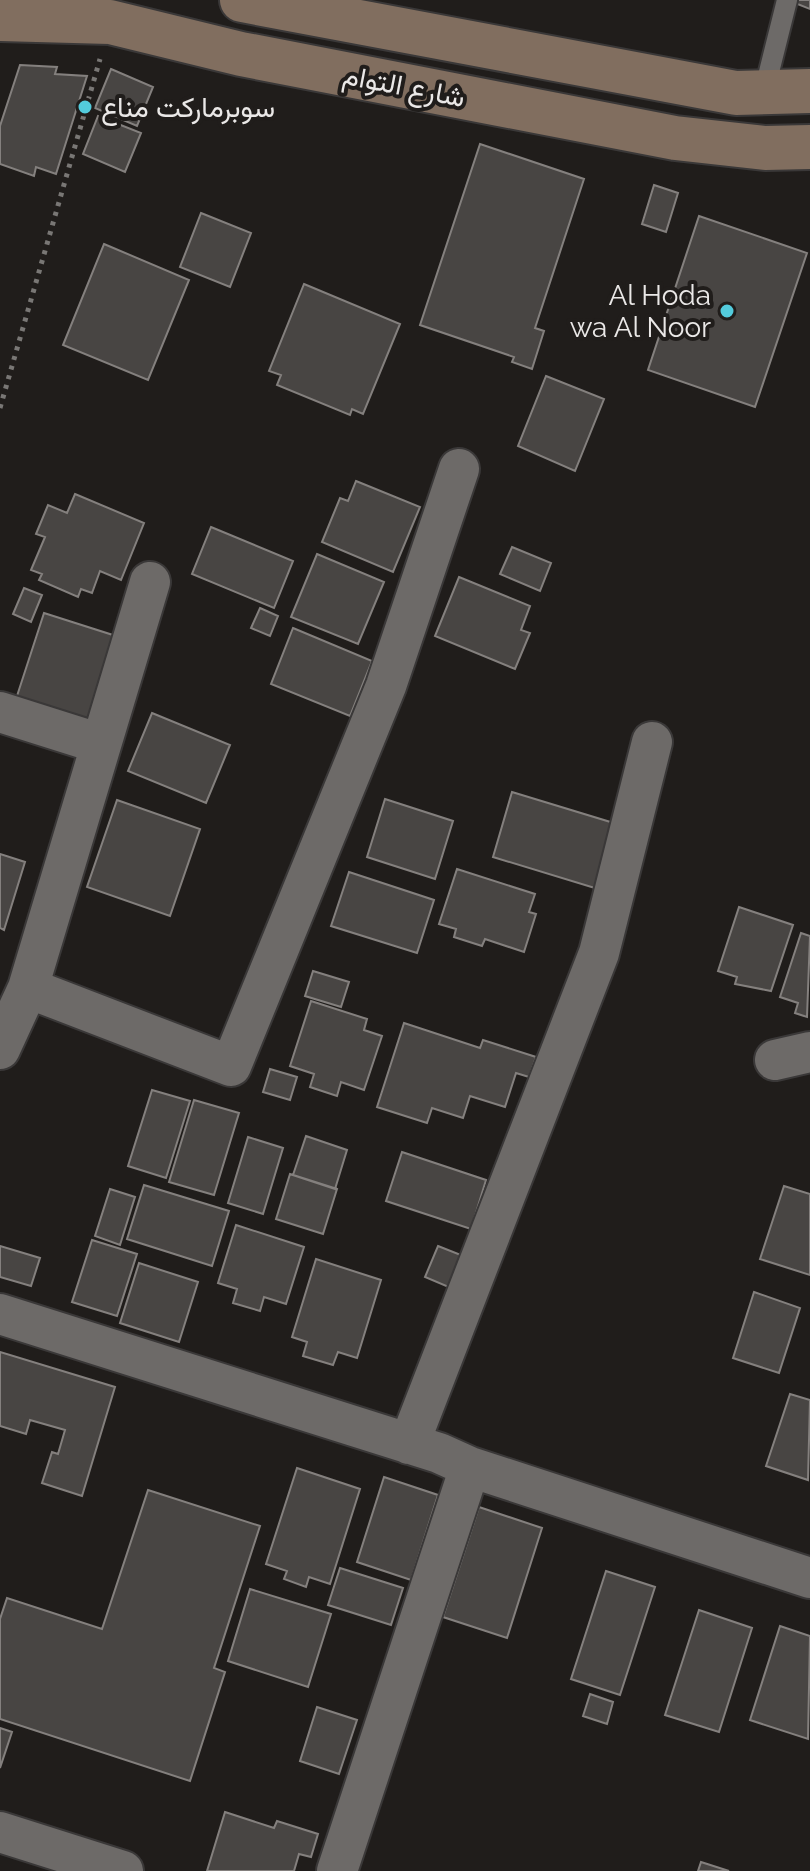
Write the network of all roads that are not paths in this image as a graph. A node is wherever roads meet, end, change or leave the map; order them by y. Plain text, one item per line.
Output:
1 (242, 0) edge
2 (787, 0) edge
3 (0, 19) edge
4 (810, 91) edge
5 (764, 92) junction
6 (810, 147) edge
7 (459, 469) dead end
8 (150, 582) dead end
9 (0, 712) edge
10 (652, 742) dead end
11 (101, 744) junction
12 (28, 988) junction
13 (0, 1049) edge
14 (0, 1314) edge
15 (409, 1444) junction
16 (470, 1467) junction
17 (810, 1578) edge
18 (0, 1832) edge
19 (123, 1871) edge
20 (337, 1871) edge

1 - 5 main road, شارع التوام
2 - 5 lane
3 - 6 main road, شارع التوام
4 - 5 main road, شارع التوام
7 - 12 street
8 - 11 street
9 - 11 street
10 - 15 street
11 - 12 street
12 - 13 street
14 - 15 street
15 - 16 street
16 - 17 street
16 - 20 street
18 - 19 street

